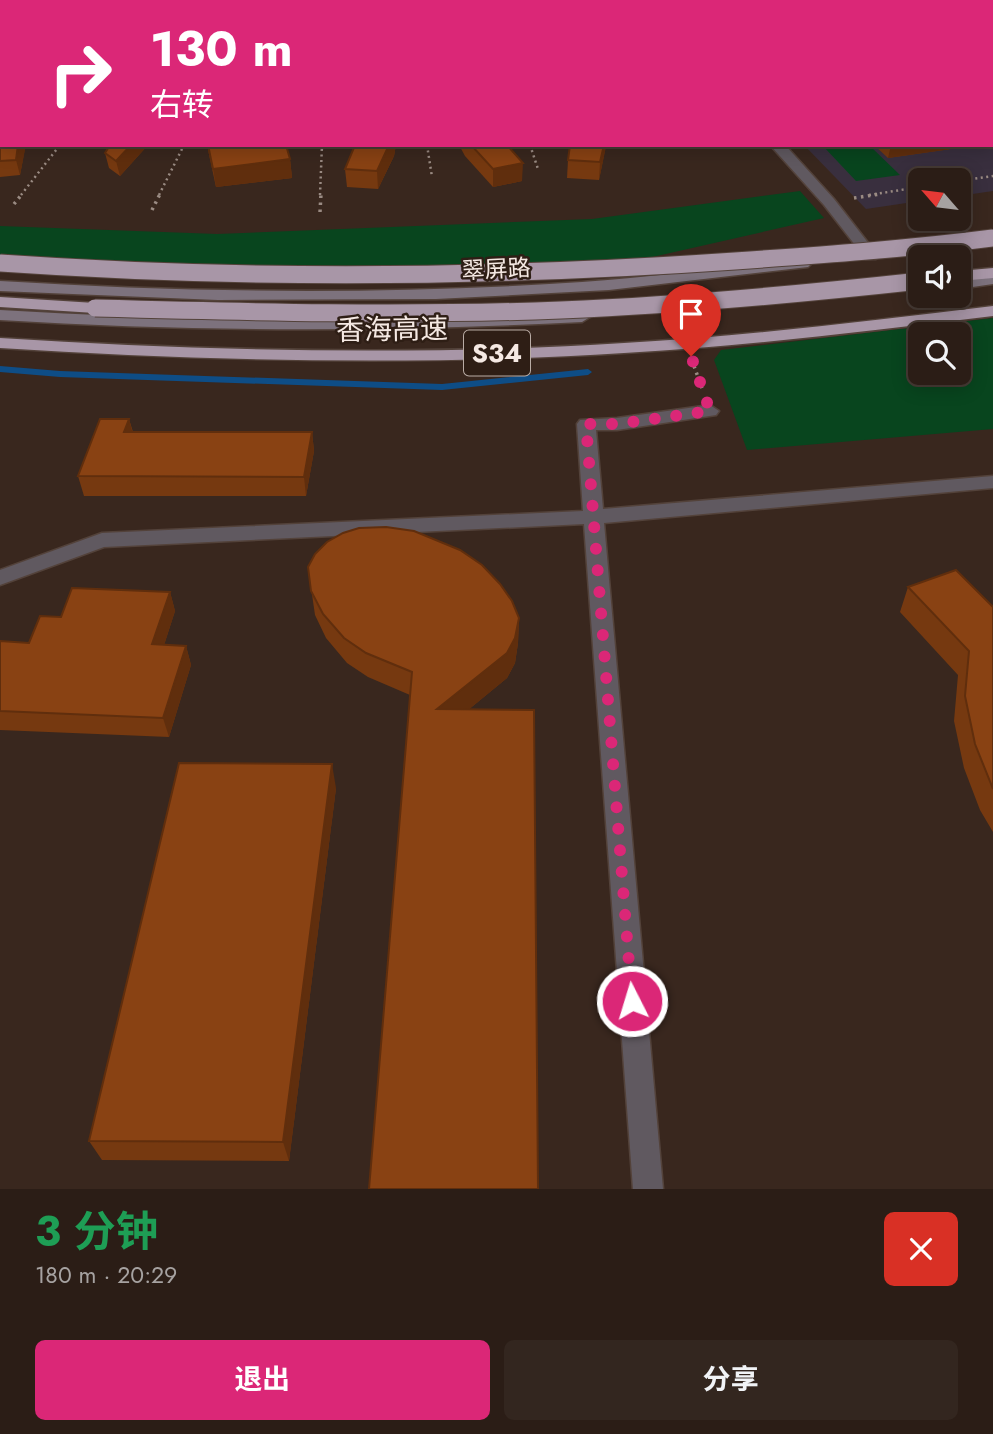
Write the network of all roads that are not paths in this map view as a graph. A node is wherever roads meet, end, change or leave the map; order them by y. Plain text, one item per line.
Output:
1 (778, 147) edge
2 (993, 238) edge
3 (993, 244) edge
4 (872, 256) junction
5 (0, 263) edge
6 (993, 273) edge
7 (971, 275) edge
8 (993, 279) edge
9 (908, 282) edge
10 (971, 282) edge
11 (0, 286) edge
12 (908, 290) edge
13 (0, 302) edge
14 (993, 311) edge
15 (0, 315) edge
16 (0, 343) edge
17 (710, 411) road end
18 (993, 482) edge
19 (591, 517) junction
20 (0, 578) edge
21 (648, 1189) edge

1 - 4 street
2 - 5 highway, bridge
3 - 4 main road, 翠屏路
4 - 11 main road, 翠屏路
6 - 7 highway
8 - 10 main road
9 - 13 highway, 香海高速 / S34, bridge
12 - 15 main road, 翠屏路
14 - 16 highway, 香海高速 / S34
17 - 19 street
18 - 19 street
19 - 20 street
19 - 21 street

